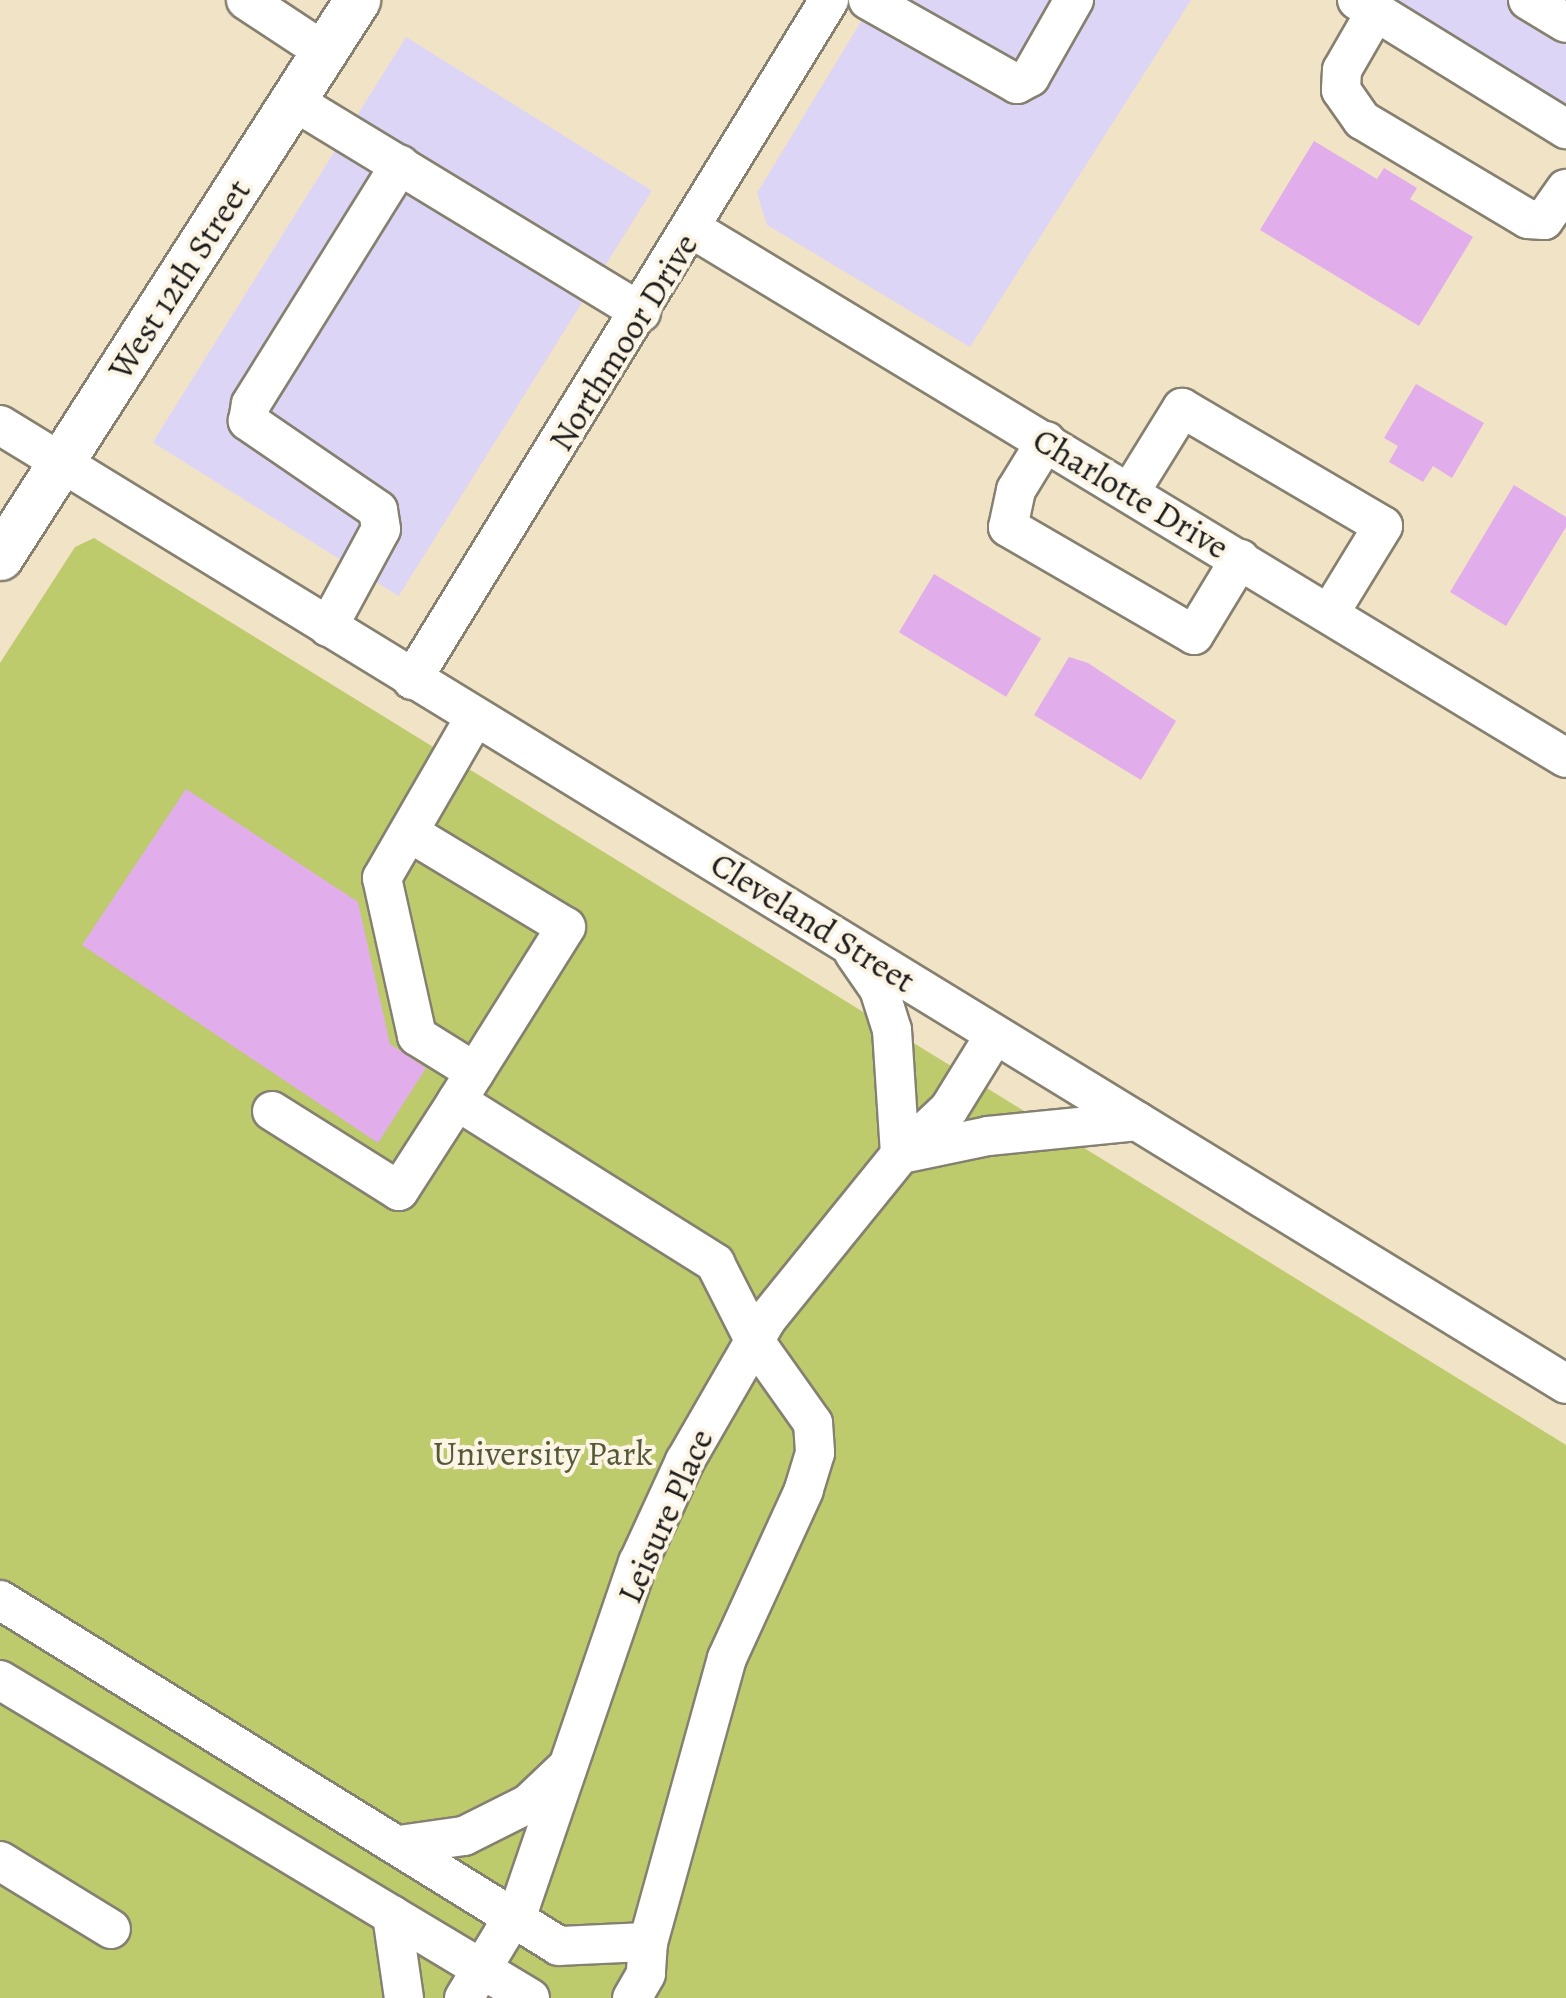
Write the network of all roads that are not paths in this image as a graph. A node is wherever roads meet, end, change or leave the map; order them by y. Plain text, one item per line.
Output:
1 (246, 0) edge
2 (357, 0) edge
3 (829, 0) edge
4 (1074, 0) edge
5 (1528, 0) edge
6 (1366, 6) edge
7 (881, 8) edge
8 (1566, 24) edge
9 (325, 52) junction
10 (294, 102) junction
11 (1566, 129) edge
12 (400, 165) junction
13 (1566, 189) edge
14 (694, 230) junction
15 (640, 312) junction
16 (0, 424) edge
17 (1046, 440) junction
18 (59, 462) junction
19 (1130, 492) junction
20 (0, 557) edge
21 (1240, 559) junction
22 (1329, 614) junction
23 (328, 627) junction
24 (412, 680) junction
25 (475, 718) junction
26 (1566, 758) edge
27 (410, 832) junction
28 (844, 938) junction
29 (994, 1036) junction
30 (466, 1086) junction
31 (272, 1112) dead end
32 (1137, 1121) junction
33 (900, 1155) junction
34 (754, 1340) junction
35 (1566, 1384) edge
36 (0, 1600) edge
37 (0, 1680) edge
38 (573, 1761) junction
39 (399, 1845) junction
40 (0, 1860) edge
41 (392, 1915) junction
42 (511, 1920) junction
43 (111, 1929) dead end
44 (648, 1942) junction
45 (473, 1983) edge
46 (404, 1998) edge
47 (530, 1998) edge
48 (632, 1998) edge

1 - 9 street
2 - 9 main road, West 12th Street
3 - 14 street, Northmoor Drive
4 - 7 street
5 - 8 street
6 - 11 street
6 - 13 street
9 - 10 main road, West 12th Street
10 - 12 street
10 - 18 main road, West 12th Street
12 - 15 street
12 - 23 street
14 - 15 street, Northmoor Drive
14 - 17 street, Charlotte Drive
15 - 24 street, Northmoor Drive
16 - 18 street, Cleveland Street
17 - 19 street, Charlotte Drive
17 - 21 street
18 - 20 main road, West 12th Street
18 - 23 street, Cleveland Street
19 - 21 street, Charlotte Drive
19 - 22 street
21 - 22 street, Charlotte Drive
22 - 26 street, Charlotte Drive
23 - 24 street, Cleveland Street
24 - 25 street, Cleveland Street
25 - 27 street
25 - 28 street, Cleveland Street
27 - 30 street
27 - 30 street
28 - 29 street, Cleveland Street
28 - 33 street
29 - 32 street, Cleveland Street
29 - 33 street, Leisure Place
30 - 31 street
30 - 34 street
32 - 33 street
32 - 35 street, Cleveland Street
33 - 34 street, Leisure Place
34 - 38 street, Leisure Place
34 - 44 street
36 - 39 street
37 - 41 street
38 - 39 street
38 - 42 street, Leisure Place
39 - 42 street
40 - 43 street
41 - 45 street
41 - 46 street
42 - 44 street
42 - 45 street, Leisure Place
44 - 48 street
45 - 47 street

